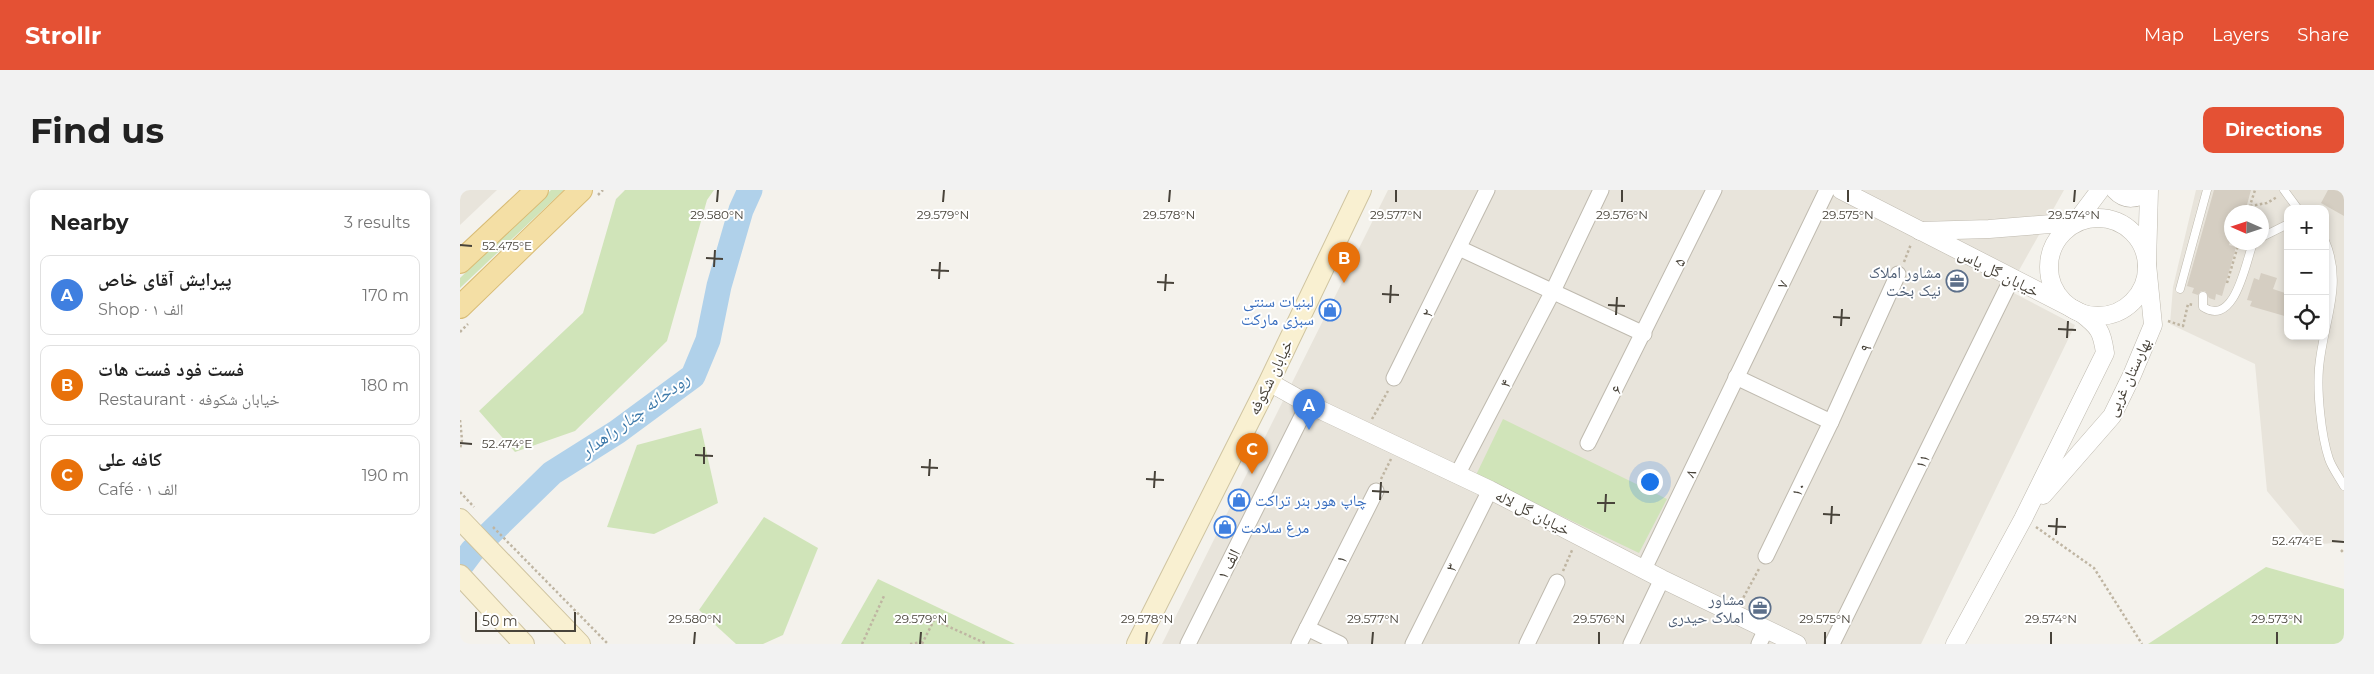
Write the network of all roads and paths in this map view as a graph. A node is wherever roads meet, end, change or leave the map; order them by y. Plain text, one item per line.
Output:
1 (537, 190) edge
2 (581, 190) edge
3 (1361, 190) edge
4 (1487, 190) edge
5 (1602, 190) edge
6 (1714, 190) edge
7 (1827, 190) edge
8 (1841, 190) edge
9 (2100, 190) edge
10 (2115, 190) edge
11 (2148, 190) edge
12 (2207, 190) edge
13 (2255, 190) edge
14 (2284, 190) edge
15 (2274, 199) dead end
16 (2250, 205) edge
17 (2260, 205) edge
18 (2295, 205) edge
19 (2076, 222) junction
20 (2284, 226) edge
21 (1917, 231) junction
22 (2269, 234) edge
23 (1459, 248) junction
24 (2329, 248) edge
25 (2237, 250) edge
26 (2251, 250) edge
27 (460, 262) edge
28 (2148, 264) junction
29 (1898, 274) joint
30 (2012, 278) junction
31 (2226, 286) dead end
32 (2180, 289) dead end
33 (1553, 291) junction
34 (2203, 296) dead end
35 (2197, 306) dead end
36 (460, 307) edge
37 (2080, 313) junction
38 (2167, 321) dead end
39 (1644, 334) junction
40 (1736, 377) junction
41 (1394, 378) joint
42 (1269, 382) junction
43 (1308, 404) junction
44 (460, 420) edge
45 (1831, 422) junction
46 (1366, 431) junction
47 (1588, 443) dead end
48 (1396, 446) junction
49 (460, 449) edge
50 (1457, 475) junction
51 (2344, 486) edge
52 (1490, 490) junction
53 (1376, 491) joint
54 (460, 492) edge
55 (467, 518) edge
56 (2023, 519) junction
57 (490, 524) dead end
58 (1579, 536) junction
59 (2340, 550) dead end
60 (2344, 553) edge
61 (1766, 556) joint
62 (1644, 569) junction
63 (460, 575) edge
64 (531, 579) junction
65 (1662, 579) junction
66 (1558, 582) joint
67 (884, 596) dead end
68 (1734, 614) junction
69 (1307, 628) junction
70 (1762, 637) edge
71 (922, 643) edge
72 (524, 644) edge
73 (580, 644) edge
74 (608, 644) edge
75 (862, 644) edge
76 (910, 644) edge
77 (986, 644) edge
78 (1137, 644) edge
79 (1188, 644) edge
80 (1299, 644) edge
81 (1340, 644) edge
82 (1413, 644) edge
83 (1527, 644) edge
84 (1631, 644) edge
85 (1797, 644) edge
86 (1832, 644) edge
87 (1955, 644) edge
88 (2142, 644) edge

1 - 27 main road
2 - 36 main road
3 - 42 main road, خیابان شکوفه
4 - 23 street
5 - 33 street
6 - 39 street, ۵
7 - 40 street, ۷
8 - 21 street, خیابان گل یاس
9 - 19 street
10 - 11 street
11 - 28 street
12 - 32 lane
13 - 16 path
14 - 18 lane
15 - 17 path
19 - 21 street, خیابان گل یاس
19 - 28 street
19 - 37 street
20 - 22 lane
21 - 29 path
21 - 30 street, خیابان گل یاس
23 - 33 street
23 - 41 street, ۲
24 - 51 lane
25 - 31 path
26 - 34 lane
28 - 37 street
28 - 56 street, بهارستان غربی
29 - 45 street, ۹
30 - 37 street, خیابان گل یاس
30 - 86 street, ۱۱
33 - 39 street
33 - 50 street, ۴
35 - 38 path
37 - 56 street, بهارستان غربی
39 - 47 street, ۶
40 - 45 street
40 - 62 street, ۸
41 - 46 path
42 - 43 street, خیابان گل لاله
42 - 78 main road, خیابان شکوفه
43 - 46 street, خیابان گل لاله
43 - 79 street, ۱ الف
44 - 49 path
45 - 61 street, ۱۰
46 - 48 street, خیابان گل لاله
48 - 50 street, خیابان گل لاله
48 - 53 path
50 - 52 street, خیابان گل لاله
52 - 58 street, خیابان گل لاله
52 - 82 street, ۳
53 - 69 street, ۱
54 - 55 path
55 - 64 main road
56 - 87 street, بهارستان غربی
56 - 88 path
57 - 64 path
58 - 62 street, خیابان گل لاله
58 - 66 path
59 - 60 path
61 - 68 path
62 - 65 street, خیابان گل لاله
63 - 72 main road
64 - 73 main road
64 - 74 path
65 - 68 street, خیابان گل لاله
65 - 84 street
66 - 83 street
67 - 75 path
68 - 70 street, خیابان گل لاله
69 - 80 street, ۱
69 - 81 street
70 - 85 street, خیابان گل لاله
71 - 76 path
71 - 77 path

